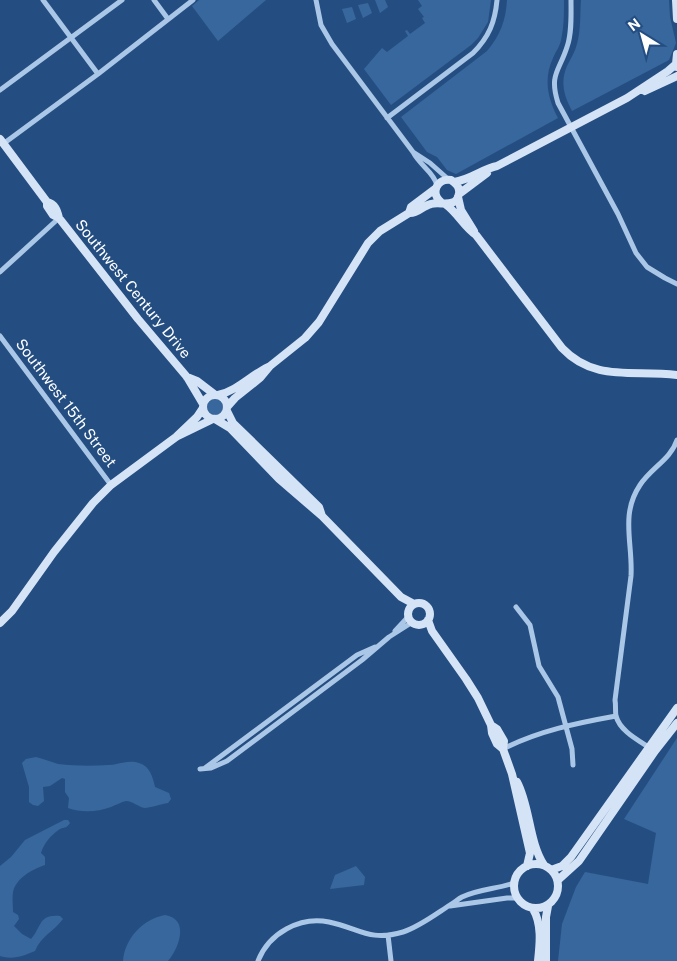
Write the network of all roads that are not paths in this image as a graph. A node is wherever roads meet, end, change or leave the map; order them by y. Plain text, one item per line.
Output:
1 (43, 0) edge
2 (122, 0) edge
3 (154, 0) edge
4 (193, 0) edge
5 (316, 0) edge
6 (497, 0) edge
7 (571, 0) edge
8 (676, 0) edge
9 (168, 19) junction
10 (677, 19) edge
11 (71, 37) junction
12 (677, 54) edge
13 (676, 66) edge
14 (98, 74) junction
15 (677, 76) edge
16 (0, 90) edge
17 (627, 98) junction
18 (387, 118) junction
19 (570, 127) junction
20 (2, 141) edge
21 (413, 152) junction
22 (497, 166) junction
23 (451, 181) junction
24 (436, 187) junction
25 (458, 195) junction
26 (443, 203) junction
27 (409, 213) junction
28 (59, 218) junction
29 (476, 235) junction
30 (0, 272) edge
31 (677, 284) edge
32 (0, 336) edge
33 (270, 366) junction
34 (677, 375) edge
35 (186, 377) junction
36 (216, 394) junction
37 (203, 406) junction
38 (227, 409) junction
39 (214, 419) junction
40 (176, 437) junction
41 (677, 440) edge
42 (255, 454) junction
43 (279, 468) junction
44 (111, 485) junction
45 (322, 516) junction
46 (401, 597) junction
47 (414, 604) junction
48 (516, 607) dead end
49 (409, 617) junction
50 (0, 623) edge
51 (425, 623) junction
52 (677, 708) edge
53 (616, 716) junction
54 (677, 723) edge
55 (566, 726) junction
56 (503, 749) junction
57 (652, 749) junction
58 (573, 765) dead end
59 (202, 769) dead end
60 (512, 774) junction
61 (544, 864) junction
62 (527, 866) junction
63 (551, 870) junction
64 (558, 880) junction
65 (514, 883) junction
66 (517, 898) junction
67 (449, 906) junction
68 (548, 906) junction
69 (532, 909) junction
70 (388, 935) junction
71 (258, 961) edge
72 (391, 961) edge
73 (538, 961) edge
74 (546, 961) edge

1 - 11 street
2 - 11 street
3 - 9 street
4 - 9 street
5 - 18 street
6 - 18 street
7 - 19 street
8 - 10 street
9 - 14 street
11 - 14 street
11 - 16 street
12 - 13 street
13 - 17 street
14 - 20 street
15 - 17 street
17 - 19 street
18 - 21 street
19 - 22 street
19 - 31 street
20 - 28 street, Southwest Century Drive
21 - 23 street
21 - 24 street
22 - 23 street
22 - 25 street
23 - 24 street
23 - 25 street
24 - 26 street
24 - 27 street
25 - 26 street
25 - 29 street
26 - 27 street
26 - 29 street
27 - 33 street
28 - 30 street
28 - 35 street, Southwest Century Drive
29 - 34 street
32 - 44 street, Southwest 15th Street
33 - 36 street
33 - 38 street
35 - 36 street, Southwest Century Drive
35 - 37 street, Southwest Century Drive
36 - 37 street
36 - 38 street
37 - 39 street
37 - 40 street
38 - 39 street
38 - 43 street
39 - 40 street
39 - 42 street
40 - 44 street
41 - 53 street
42 - 43 street
42 - 45 street
43 - 45 street
44 - 50 street
45 - 46 street
46 - 47 street
46 - 49 street
47 - 49 street
47 - 51 street
48 - 55 street
49 - 51 street
49 - 59 street
51 - 56 street
52 - 57 street
53 - 55 street
53 - 57 street
54 - 57 street
55 - 56 street
55 - 58 street
56 - 60 street
57 - 63 street
57 - 64 street
60 - 61 street
60 - 62 street
61 - 62 street
61 - 63 street
62 - 65 street
63 - 64 street
64 - 68 street
65 - 66 street
65 - 67 street
66 - 67 street
66 - 69 street
67 - 70 street
68 - 69 street
68 - 74 street
69 - 73 street
70 - 71 street
70 - 72 street

